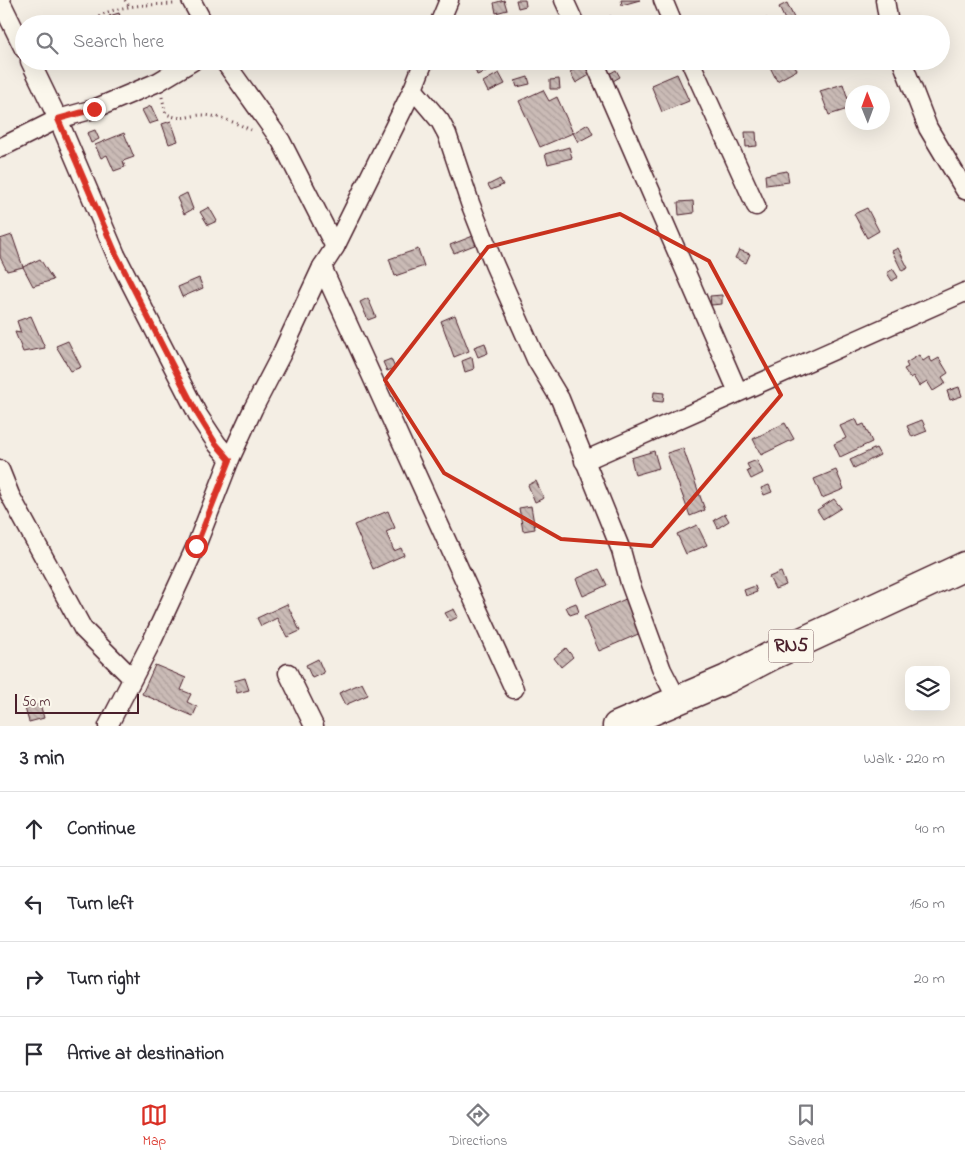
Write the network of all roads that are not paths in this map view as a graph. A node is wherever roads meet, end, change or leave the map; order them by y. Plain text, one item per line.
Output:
1 (0, 0) edge
2 (449, 0) edge
3 (564, 0) edge
4 (663, 0) edge
5 (885, 0) edge
6 (192, 1) edge
7 (199, 15) edge
8 (443, 15) edge
9 (571, 15) edge
10 (669, 15) edge
11 (888, 15) edge
12 (15, 31) edge
13 (34, 70) edge
14 (178, 70) edge
15 (230, 70) edge
16 (420, 70) edge
17 (598, 70) edge
18 (694, 70) edge
19 (905, 70) edge
20 (413, 89) junction
21 (58, 119) junction
22 (0, 148) edge
23 (965, 190) edge
24 (756, 206) dead end
25 (335, 247) junction
26 (322, 267) junction
27 (965, 292) edge
28 (738, 392) junction
29 (230, 460) junction
30 (584, 461) junction
31 (0, 470) edge
32 (965, 566) edge
33 (288, 673) dead end
34 (132, 678) junction
35 (514, 689) dead end
36 (677, 699) junction
37 (108, 726) edge
38 (314, 726) edge
39 (617, 726) edge

1 - 12 street
2 - 8 street
3 - 9 street
4 - 10 street
5 - 11 street
6 - 7 street
13 - 21 street
14 - 21 street
15 - 25 street
16 - 20 street
17 - 28 street
18 - 24 street
19 - 23 street
20 - 25 street
20 - 30 street
21 - 22 street
21 - 29 street
25 - 26 street
26 - 29 street
26 - 35 street
27 - 28 street
28 - 30 street
29 - 34 street
30 - 36 street
31 - 34 street
32 - 36 highway, RN5
33 - 38 street
34 - 37 street
36 - 39 highway, RN5

